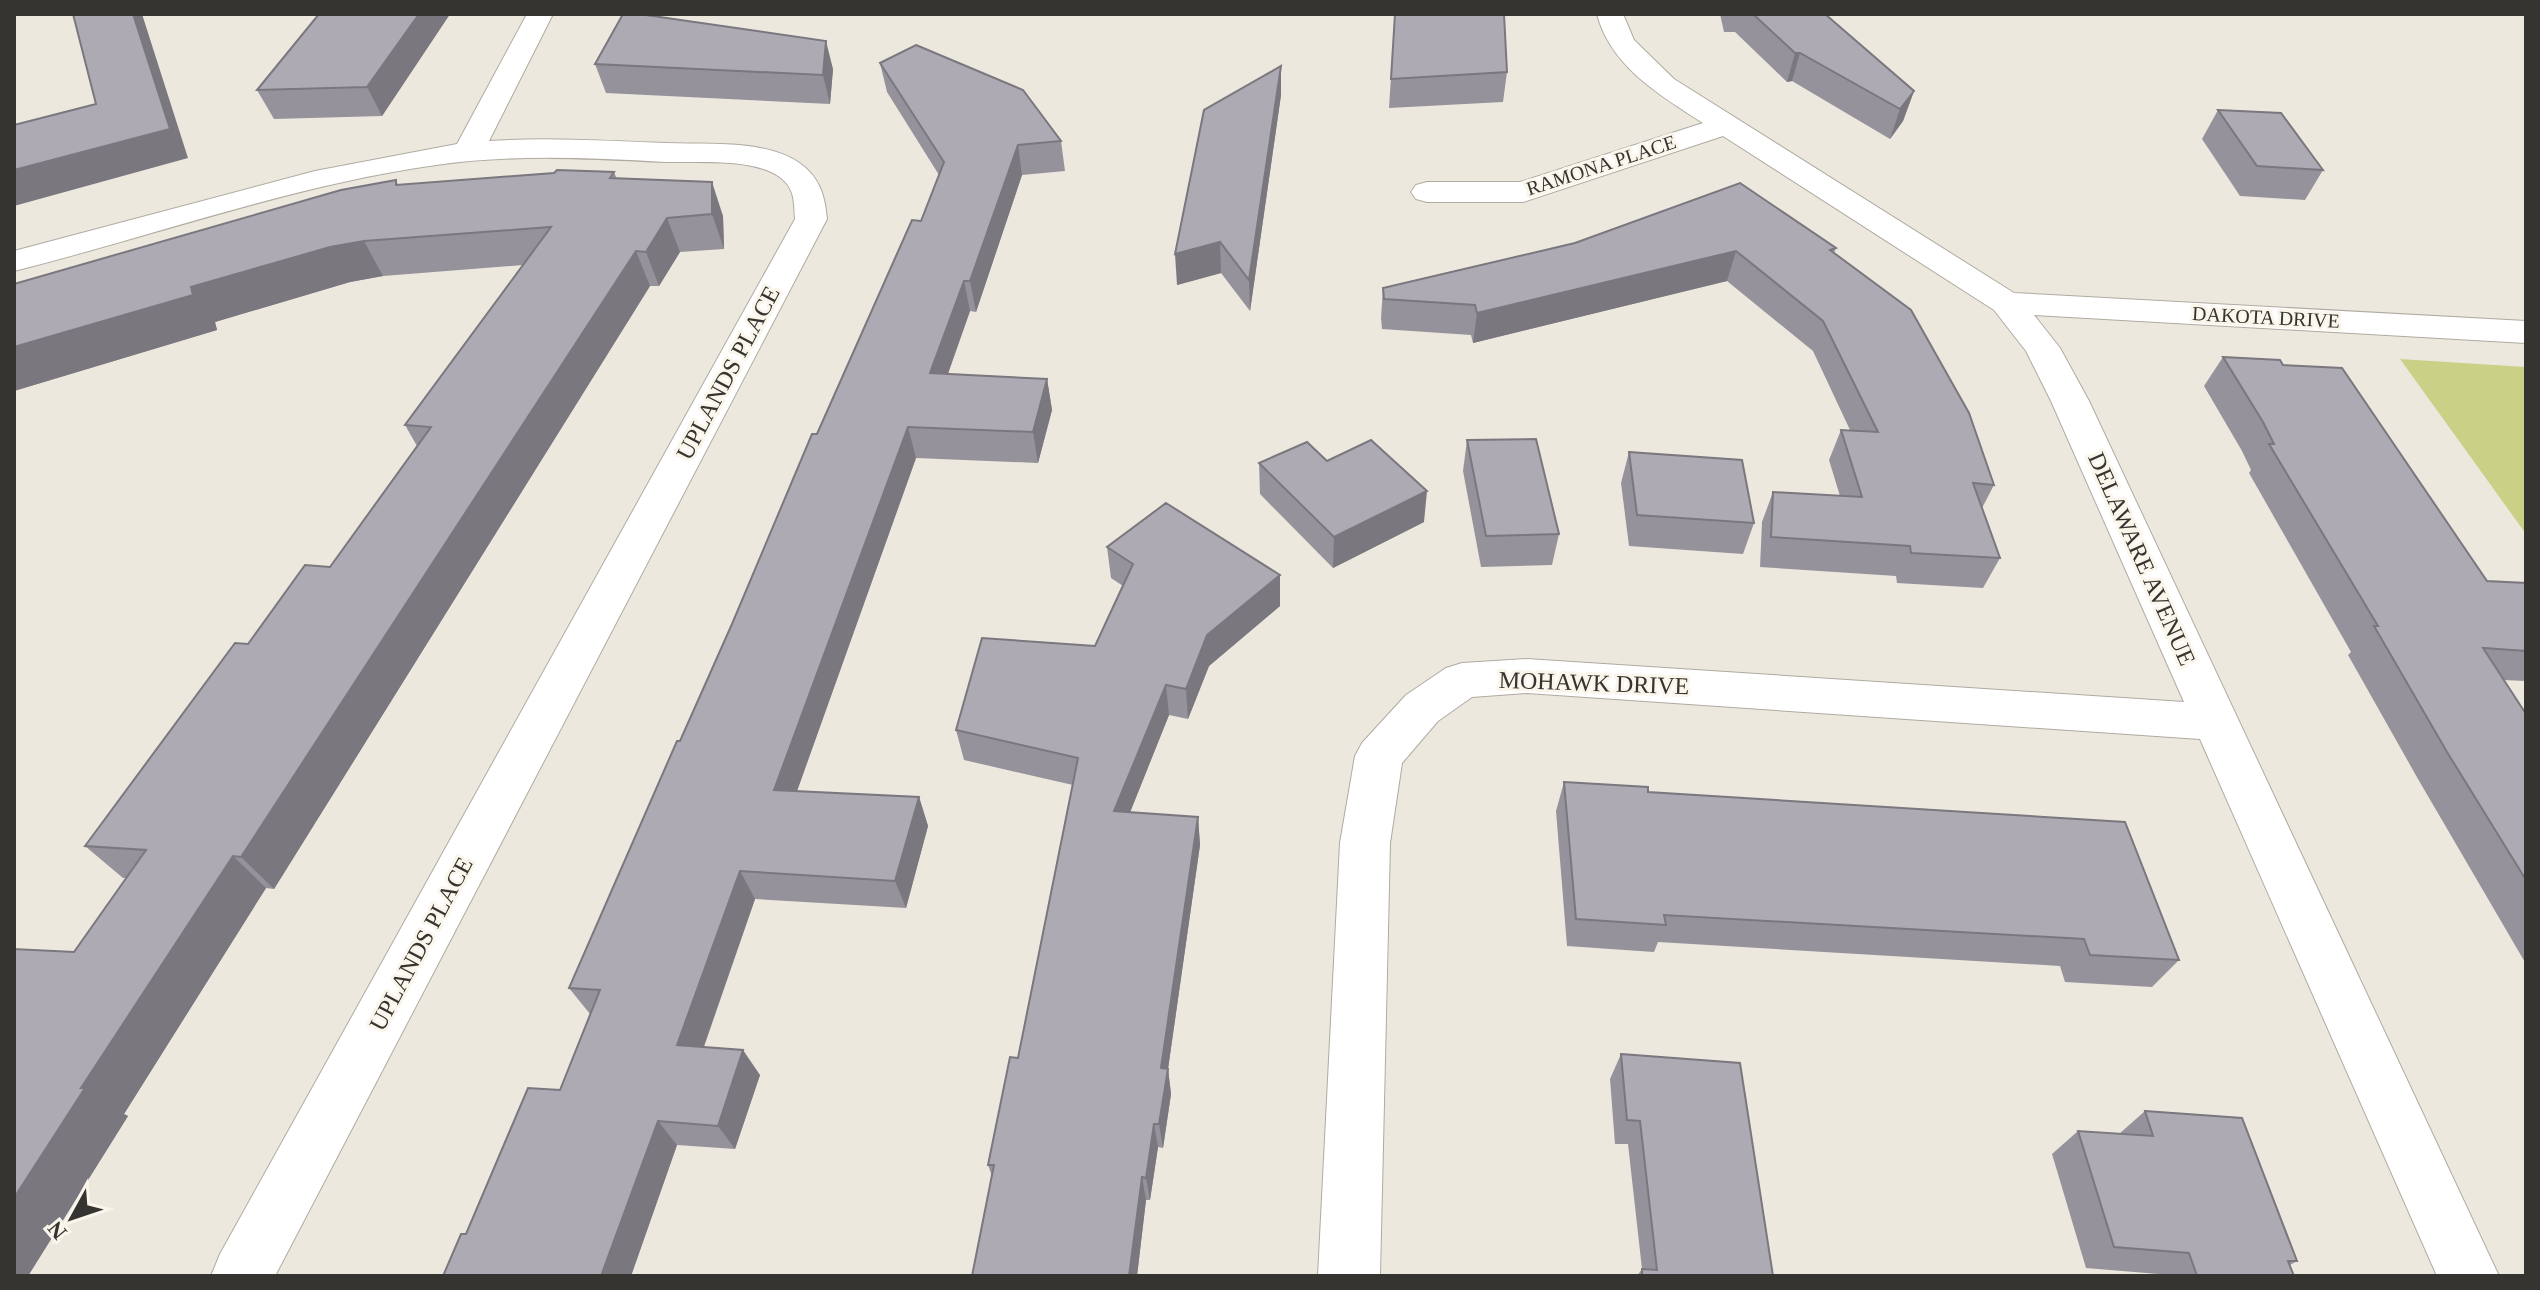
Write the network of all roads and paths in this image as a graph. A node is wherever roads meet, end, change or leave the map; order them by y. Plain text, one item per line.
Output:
1 (540, 14) edge
2 (1610, 14) edge
3 (1726, 125) junction
4 (468, 152) junction
5 (1427, 192) dead end
6 (14, 261) edge
7 (2006, 303) junction
8 (2526, 332) edge
9 (2215, 722) junction
10 (242, 1276) edge
11 (1349, 1276) edge
12 (2468, 1276) edge

1 - 4 street
2 - 3 street, DELAWARE AVENUE
3 - 5 street, RAMONA PLACE
3 - 7 street, DELAWARE AVENUE
4 - 6 street, UPLANDS PLACE
4 - 10 street, UPLANDS PLACE
7 - 8 street, DAKOTA DRIVE
7 - 9 street, DELAWARE AVENUE
9 - 11 street, MOHAWK DRIVE
9 - 12 street, DELAWARE AVENUE

